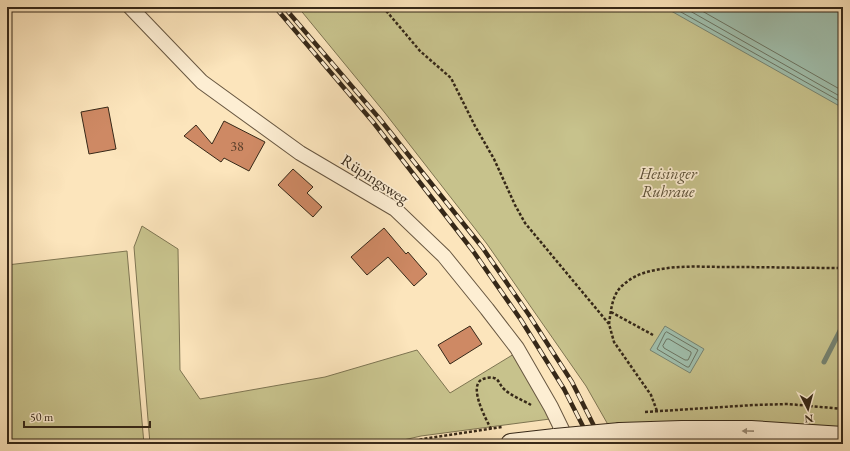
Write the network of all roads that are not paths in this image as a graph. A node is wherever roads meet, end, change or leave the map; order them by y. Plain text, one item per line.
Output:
1 (130, 7) edge
2 (509, 435) edge
3 (843, 437) edge
4 (562, 441) edge

1 - 4 street, Rüpingsweg
2 - 4 main road
3 -> 4 main road, bridge

